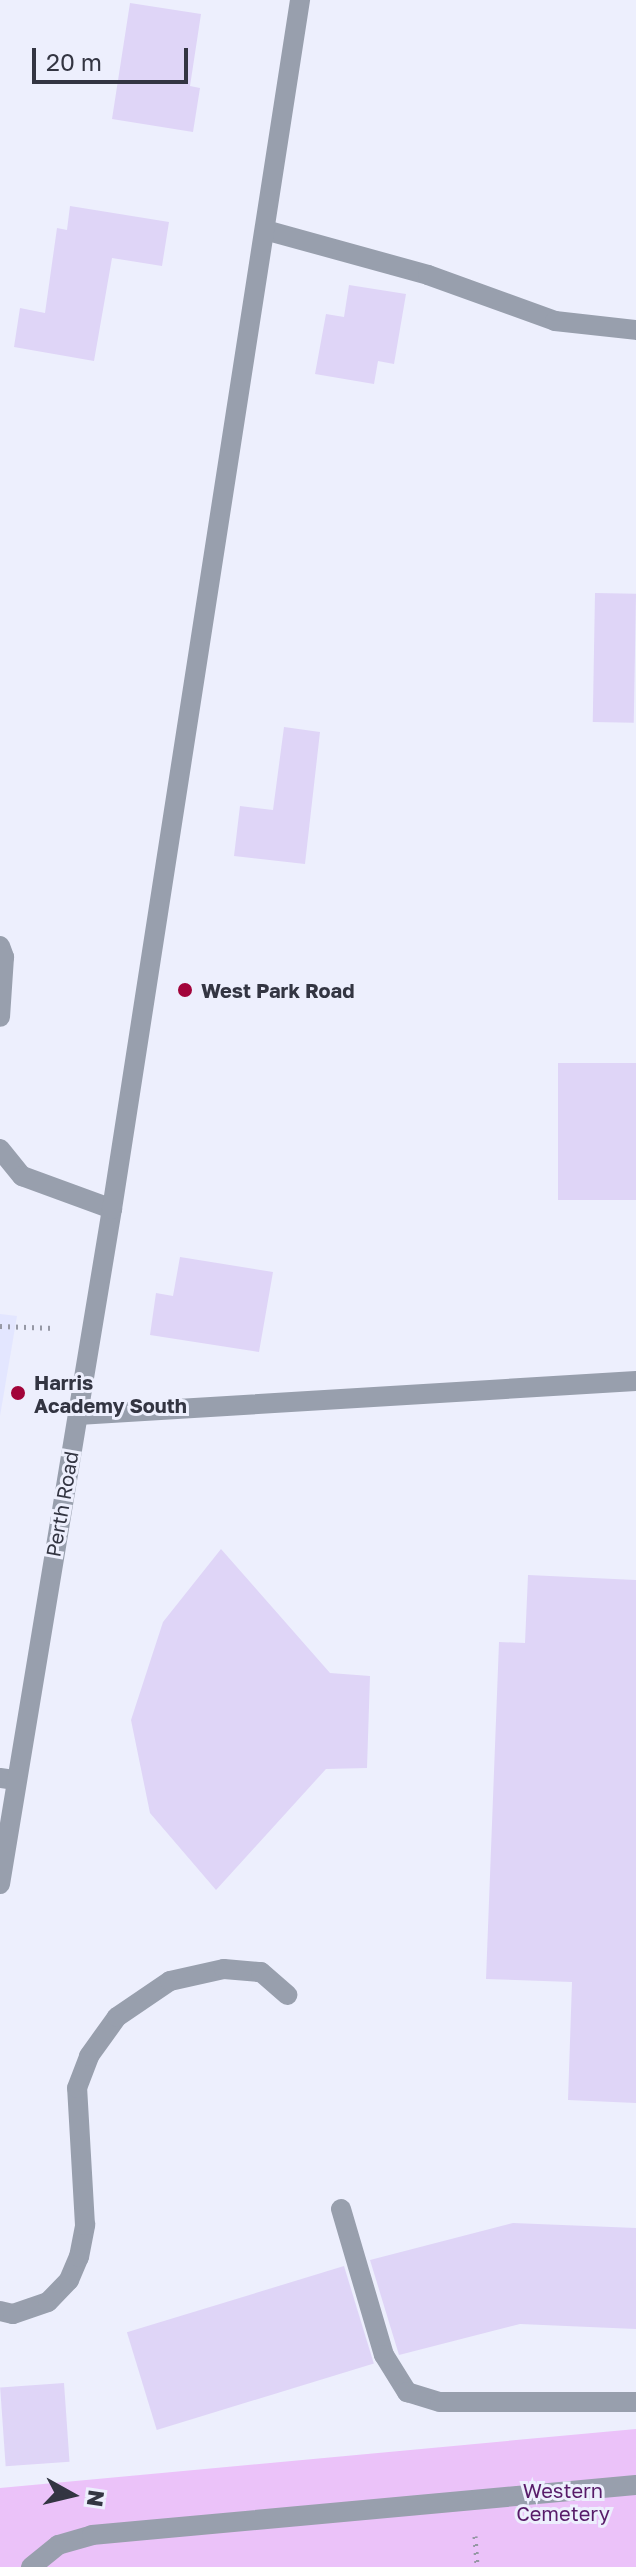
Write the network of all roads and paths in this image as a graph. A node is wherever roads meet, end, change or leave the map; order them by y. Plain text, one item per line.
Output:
1 (300, 0) edge
2 (265, 230) junction
3 (636, 330) edge
4 (0, 946) edge
5 (0, 1017) edge
6 (0, 1149) edge
7 (110, 1219) junction
8 (0, 1326) edge
9 (91, 1330) junction
10 (636, 1381) edge
11 (78, 1415) junction
12 (7, 1779) edge
13 (0, 1884) edge
14 (287, 1995) dead end
15 (341, 2209) dead end
16 (0, 2311) edge
17 (636, 2402) edge
18 (636, 2485) edge
19 (31, 2567) edge

1 - 2 street, Perth Road
2 - 3 street
2 - 7 street, Perth Road
4 - 5 street
6 - 7 street
7 - 9 street, Perth Road
8 - 9 path
9 - 11 street, Perth Road
10 - 11 street
11 - 12 street, Perth Road
12 - 13 street, Perth Road
14 - 16 street
15 - 17 street
18 - 19 street

